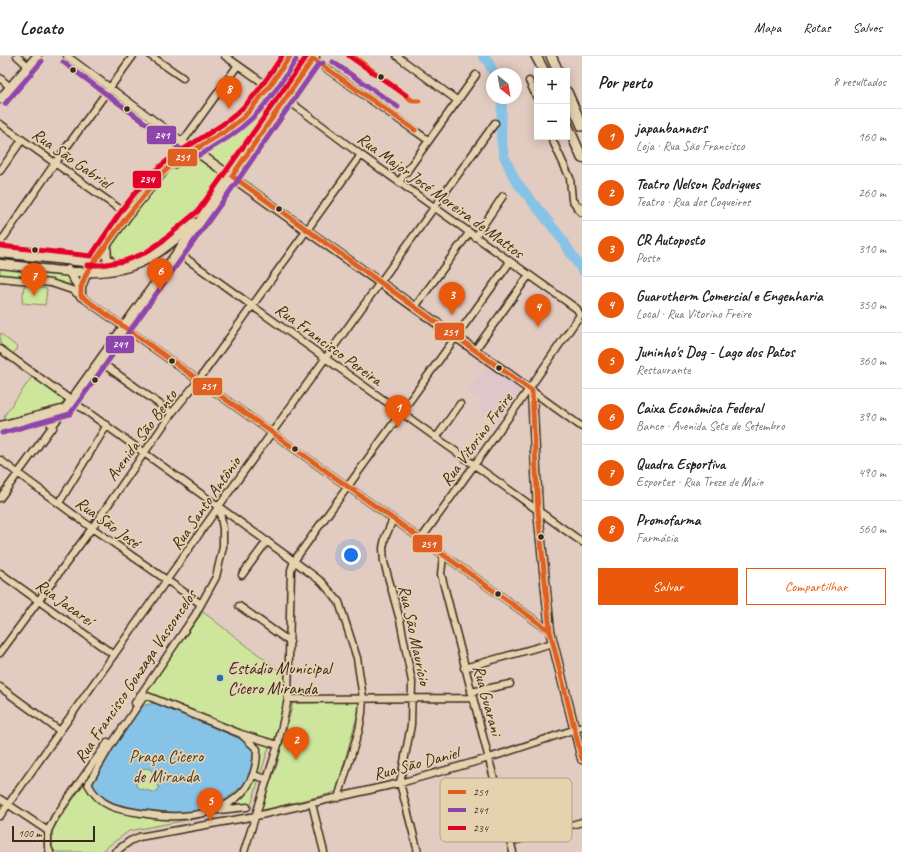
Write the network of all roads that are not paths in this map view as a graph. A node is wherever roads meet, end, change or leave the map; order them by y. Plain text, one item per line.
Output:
1 (17, 56) edge
2 (37, 56) edge
3 (67, 56) edge
4 (133, 56) edge
5 (152, 56) edge
6 (225, 56) edge
7 (290, 56) edge
8 (397, 56) edge
9 (536, 56) edge
10 (551, 56) edge
11 (314, 58) edge
12 (238, 65) junction
13 (28, 66) junction
14 (542, 68) edge
15 (557, 68) edge
16 (476, 76) dead end
17 (0, 78) edge
18 (184, 78) dead end
19 (529, 82) dead end
20 (10, 87) junction
21 (110, 87) junction
22 (269, 87) junction
23 (534, 92) edge
24 (286, 98) junction
25 (0, 99) edge
26 (570, 99) edge
27 (458, 101) junction
28 (0, 124) edge
29 (495, 124) dead end
30 (582, 126) edge
31 (570, 131) edge
32 (22, 140) junction
33 (428, 140) junction
34 (552, 140) edge
35 (183, 141) junction
36 (194, 150) junction
37 (361, 155) junction
38 (582, 158) edge
39 (55, 163) junction
40 (0, 171) edge
41 (162, 174) junction
42 (232, 176) junction
43 (398, 182) junction
44 (502, 196) dead end
45 (435, 208) junction
46 (581, 209) edge
47 (128, 215) junction
48 (203, 216) junction
49 (307, 230) junction
50 (469, 233) junction
51 (475, 237) junction
52 (0, 243) edge
53 (106, 245) junction
54 (177, 252) junction
55 (0, 253) edge
56 (510, 262) junction
57 (94, 263) junction
58 (0, 264) edge
59 (126, 268) junction
60 (68, 270) junction
61 (87, 272) junction
62 (529, 275) junction
63 (0, 278) edge
64 (380, 283) junction
65 (81, 293) junction
66 (253, 306) junction
67 (415, 307) junction
68 (580, 315) joint
69 (124, 326) junction
70 (455, 336) junction
71 (0, 349) edge
72 (475, 350) junction
73 (326, 359) junction
74 (99, 360) junction
75 (199, 379) junction
76 (531, 390) junction
77 (71, 399) junction
78 (460, 404) dead end
79 (65, 409) junction
80 (172, 413) junction
81 (400, 413) junction
82 (46, 415) junction
83 (108, 425) junction
84 (0, 426) edge
85 (53, 428) junction
86 (582, 428) edge
87 (272, 432) junction
88 (436, 438) junction
89 (146, 453) junction
90 (0, 460) edge
91 (474, 465) junction
92 (18, 473) junction
93 (348, 487) junction
94 (0, 498) edge
95 (59, 503) junction
96 (219, 506) junction
97 (538, 511) junction
98 (394, 520) junction
99 (92, 528) junction
100 (421, 539) junction
101 (267, 541) junction
102 (582, 542) edge
103 (443, 556) junction
104 (294, 561) junction
105 (0, 573) edge
106 (242, 575) dead end
107 (168, 581) junction
108 (39, 601) junction
109 (201, 604) junction
110 (239, 606) dead end
111 (550, 631) junction
112 (290, 642) junction
113 (552, 643) junction
114 (0, 653) edge
115 (114, 655) junction
116 (464, 668) junction
117 (510, 684) dead end
118 (0, 687) edge
119 (471, 695) junction
120 (363, 698) junction
121 (288, 699) junction
122 (413, 699) junction
123 (578, 728) edge
124 (60, 731) junction
125 (241, 734) junction
126 (278, 746) junction
127 (489, 758) junction
128 (582, 759) edge
129 (253, 775) junction
130 (494, 778) edge
131 (267, 779) junction
132 (400, 783) junction
133 (338, 798) junction
134 (0, 799) edge
135 (312, 804) junction
136 (8, 805) junction
137 (247, 807) dead end
138 (218, 810) junction
139 (0, 816) edge
140 (256, 816) junction
141 (582, 822) edge
142 (572, 825) edge
143 (48, 832) junction
144 (510, 842) edge
145 (50, 852) edge
146 (115, 852) edge
147 (244, 852) edge
148 (324, 852) edge
149 (418, 852) edge
150 (513, 852) edge

1 - 13 street
2 - 13 main road
3 - 21 street
4 - 21 street
5 - 18 street
6 - 12 street
7 - 22 main road
8 - 27 street
9 - 14 highway
10 - 15 highway
11 - 24 main road
11 - 33 street
12 - 22 street
12 - 35 street
13 - 20 main road
16 - 27 street
17 - 20 street
19 - 23 street
20 - 25 main road
21 - 35 street
21 - 39 street
22 - 36 main road
24 - 37 street, Rua Major José Moreira de Mattos
24 - 42 main road
26 - 30 highway
27 - 33 street
28 - 32 street, Rua São Gabriel
29 - 45 street, Rua Santo Antônio
31 - 38 highway
32 - 39 street, Rua São Gabriel
32 - 40 street
33 - 43 street
34 - 46 street
35 - 36 street
35 - 41 main road
36 - 41 main road
36 - 42 main road
37 - 43 street, Rua Major José Moreira de Mattos
37 - 49 street, Avenida São Bento
39 - 47 street, Rua São Gabriel
39 - 52 street
41 - 47 main road
42 - 48 main road
42 - 49 main road
43 - 45 street, Rua Major José Moreira de Mattos
44 - 51 street
45 - 50 street, Rua Major José Moreira de Mattos
45 - 64 street, Rua Santo Antônio
47 - 53 main road
48 - 54 main road
48 - 59 main road
49 - 64 main road
49 - 66 street, Avenida São Bento
50 - 51 street, Rua Major José Moreira de Mattos
50 - 67 street
51 - 56 street, Rua Major José Moreira de Mattos
53 - 57 main road
53 - 59 main road
54 - 66 street, Rua Francisco Pereira
54 - 69 main road
55 - 57 main road
56 - 62 street, Rua Major José Moreira de Mattos
56 - 70 street
57 - 61 main road
58 - 60 main road
59 - 61 main road
60 - 61 main road
60 - 65 main road
61 - 65 main road
62 - 68 street, Rua Major José Moreira de Mattos
62 - 72 street
63 - 65 street
64 - 67 main road
64 - 73 street, Rua Santo Antônio
65 - 69 street
66 - 73 street, Rua Francisco Pereira
66 - 75 street, Avenida São Bento
67 - 70 main road
68 - 76 street, Rua Vitorino Freire
69 - 74 main road
69 - 75 street
70 - 72 main road
70 - 81 street
71 - 77 street
72 - 76 main road
73 - 81 street, Rua Francisco Pereira
73 - 87 street, Rua Santo Antônio
74 - 77 main road
74 - 80 street
75 - 80 street, Avenida São Bento
75 - 87 street
76 - 86 street
76 - 91 street, Rua Vitorino Freire
76 - 97 main road
77 - 79 main road
77 - 83 street
78 - 88 street
79 - 82 main road
79 - 85 street
80 - 89 street, Avenida São Bento
81 - 88 street, Rua Francisco Pereira
81 - 93 street
82 - 84 main road
82 - 85 street
83 - 89 street
83 - 95 street
85 - 92 street
87 - 93 street
87 - 96 street, Rua Santo Antônio
88 - 91 street, Rua Francisco Pereira
89 - 96 street
89 - 99 street, Avenida São Bento
90 - 92 street, Rua São José
91 - 97 street, Rua Francisco Pereira
91 - 100 street, Rua Vitorino Freire
92 - 94 street
92 - 95 street, Rua São José
93 - 98 street
93 - 104 street
95 - 99 street, Rua São José
96 - 101 street
96 - 107 street, Rua Santo Antônio
96 - 109 street, Rua Francisco Gonzaga Vasconcelos
97 - 102 street, Rua Francisco Pereira
97 - 111 main road
98 - 100 street
98 - 122 street, Rua São Maurício
99 - 107 street, Rua São José
99 - 108 street, Avenida São Bento
100 - 103 street
101 - 104 street
101 - 106 street
103 - 111 street
103 - 116 street, Rua Guarani
104 - 112 street
104 - 120 street
105 - 108 street, Rua Jacareí
107 - 109 street, Rua São José
107 - 115 street, Rua Santo Antônio
108 - 114 street, Avenida São Bento
108 - 115 street, Rua Jacareí
109 - 143 street, Rua Francisco Gonzaga Vasconcelos
110 - 112 street
111 - 113 main road
112 - 121 street
113 - 116 street
113 - 123 main road
115 - 124 street, Rua Santo Antônio
116 - 119 street, Rua Guarani
117 - 119 street
118 - 124 street
119 - 122 street
119 - 127 street, Rua Guarani
120 - 121 street
120 - 122 street
120 - 133 street
121 - 126 street
122 - 132 street, Rua São Maurício
123 - 127 street, Rua São Daniel
123 - 128 main road
124 - 136 street, Rua Santo Antônio
125 - 126 street
125 - 129 street
125 - 138 street
126 - 131 street
127 - 130 street, Rua Guarani
127 - 132 street, Rua São Daniel
129 - 131 street
129 - 138 street
131 - 140 street
132 - 133 street, Rua São Daniel
132 - 149 street, Rua São Maurício
133 - 135 street, Rua São Daniel
134 - 136 street
135 - 140 street, Rua São Daniel
135 - 148 street
136 - 139 street, Rua Santo Antônio
136 - 143 street
137 - 138 street
140 - 146 street
140 - 147 street
141 - 142 street
143 - 145 street
144 - 150 street, Rua Guarani

